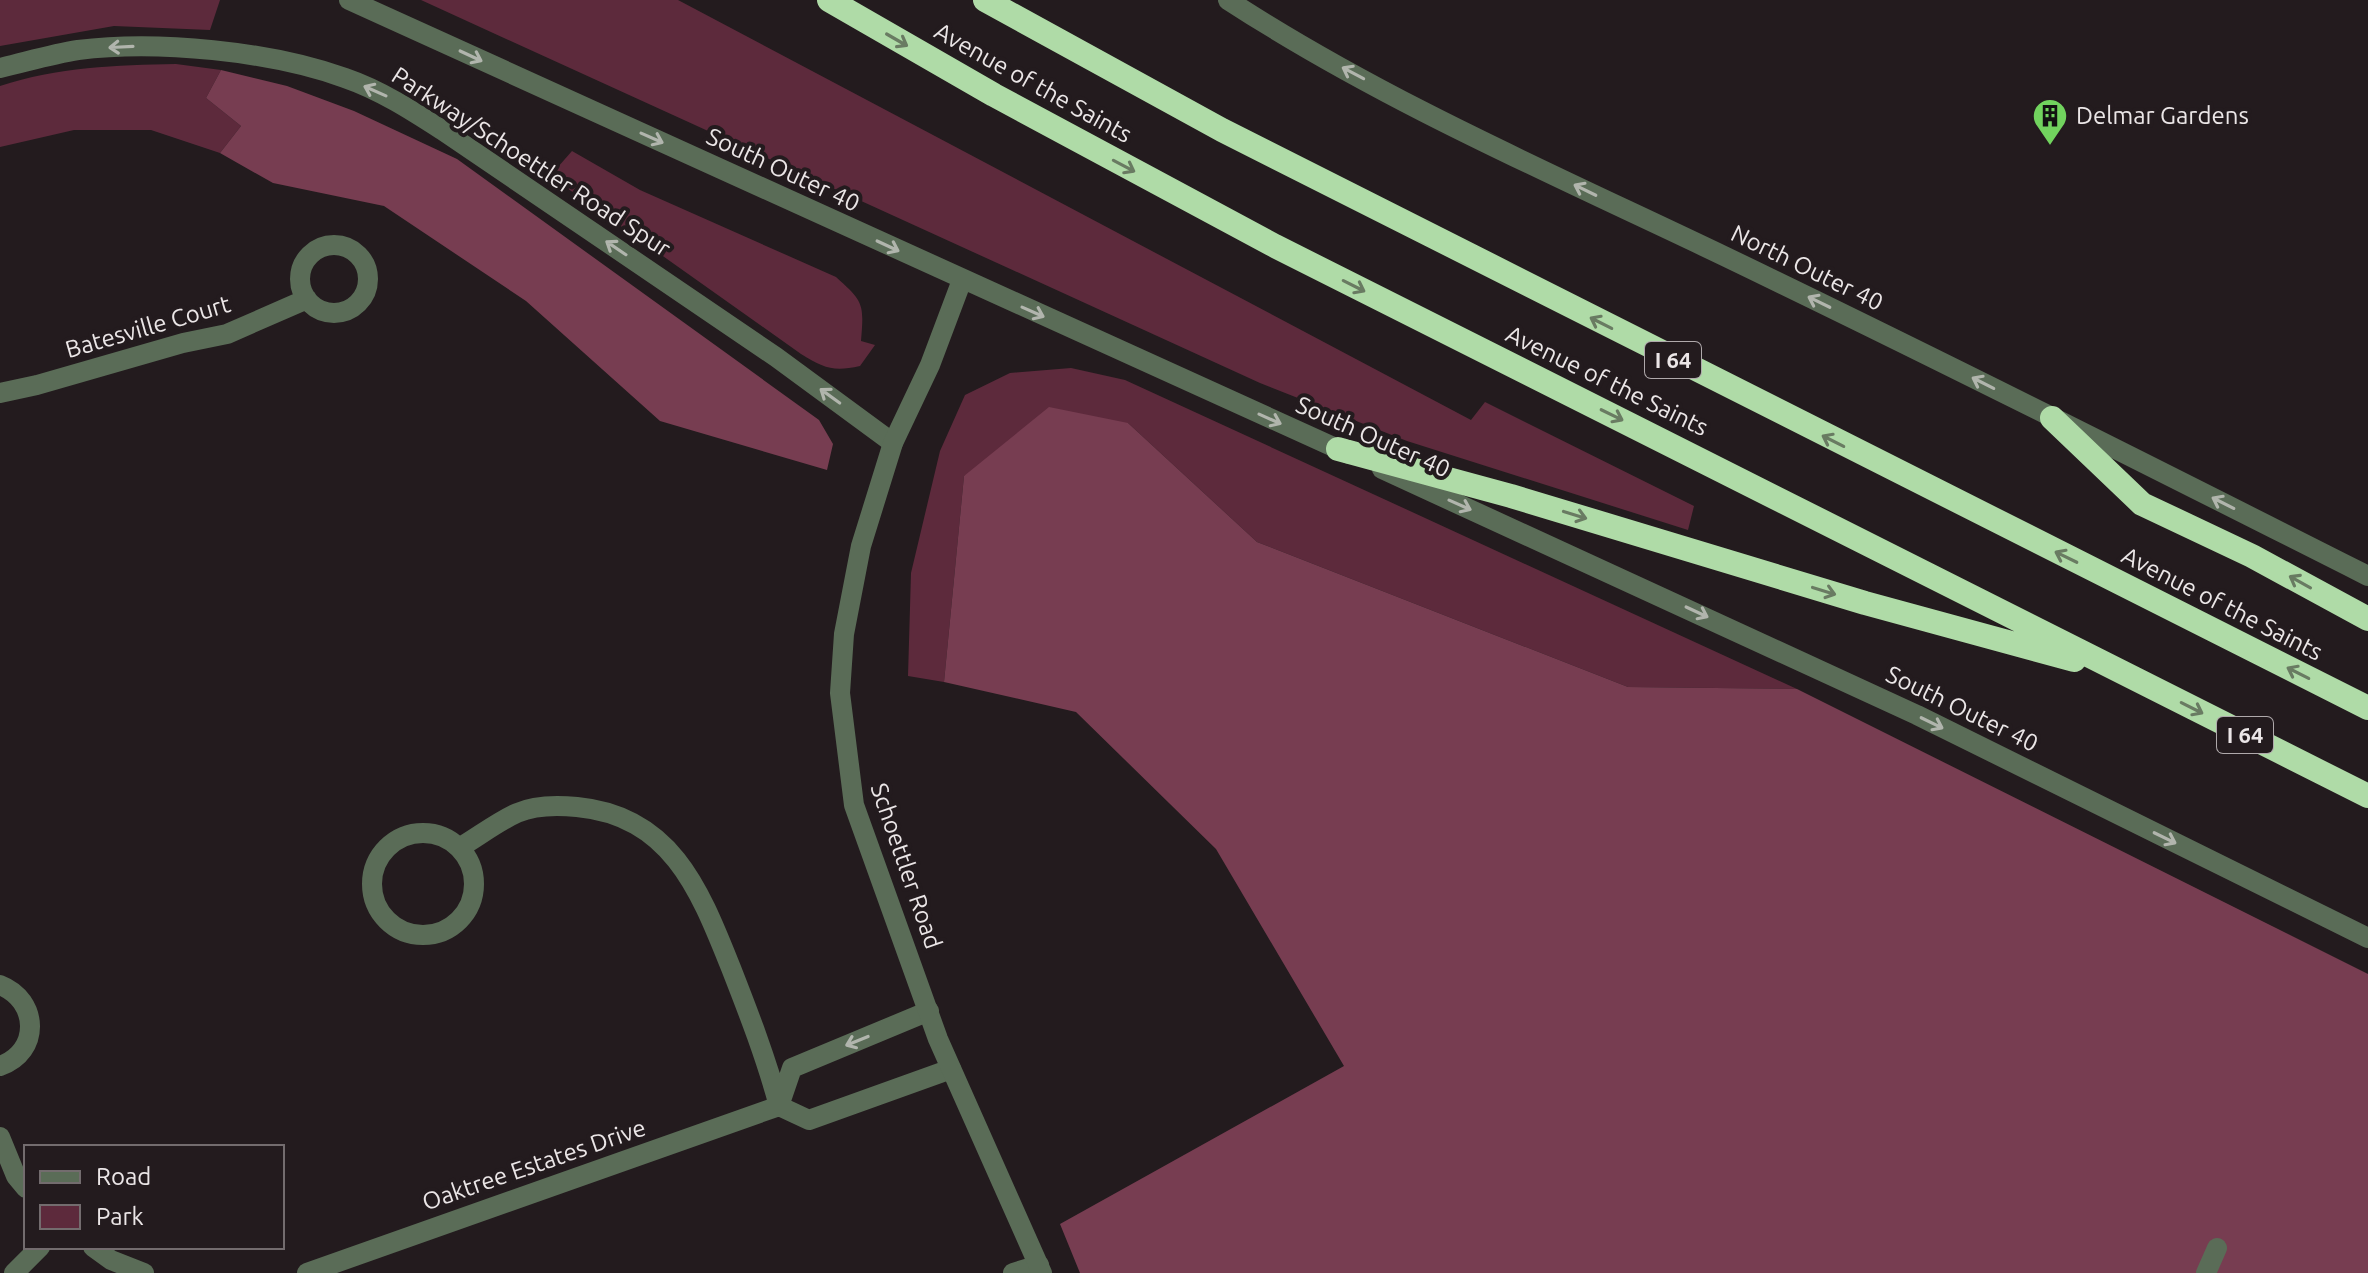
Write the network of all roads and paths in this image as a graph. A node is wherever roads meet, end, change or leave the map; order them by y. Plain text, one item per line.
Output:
1 (349, 0) edge
2 (829, 0) edge
3 (985, 0) edge
4 (1228, 0) edge
5 (0, 68) edge
6 (962, 280) junction
7 (307, 299) dead end
8 (0, 393) edge
9 (2052, 418) junction
10 (893, 443) junction
11 (1338, 449) junction
12 (2368, 576) edge
13 (2368, 619) edge
14 (2123, 673) junction
15 (2368, 708) edge
16 (2368, 796) edge
17 (459, 848) junction
18 (2368, 938) edge
19 (0, 985) edge
20 (929, 1011) junction
21 (0, 1066) edge
22 (951, 1069) junction
23 (779, 1106) junction
24 (0, 1137) edge
25 (24, 1186) edge
26 (2217, 1248) dead end
27 (38, 1249) edge
28 (96, 1249) edge
29 (1041, 1269) edge
30 (14, 1273) edge
31 (144, 1273) edge
32 (307, 1273) edge
33 (1013, 1273) edge
34 (2206, 1273) edge

1 -> 6 street, South Outer 40
2 -> 14 highway, Avenue of the Saints / I 64
15 -> 3 highway, Avenue of the Saints / I 64
9 -> 4 street, North Outer 40
10 -> 5 street, Parkway/Schoettler Road Spur
6 - 10 street, Schoettler Road
6 -> 11 street, South Outer 40
7 - 8 street, Batesville Court
12 -> 9 street, North Outer 40
13 -> 9 highway
10 - 20 street, Schoettler Road
11 -> 14 highway
11 -> 18 street, South Outer 40
14 -> 16 highway, Avenue of the Saints / I 64
17 - 17 street
17 - 23 street
19 - 21 street
20 - 22 street, Schoettler Road
20 -> 23 street
22 - 23 street
22 - 29 street, Schoettler Road
23 - 32 street, Oaktree Estates Drive
24 - 25 street
26 - 34 street
27 - 30 street
28 - 31 street
29 - 33 street

